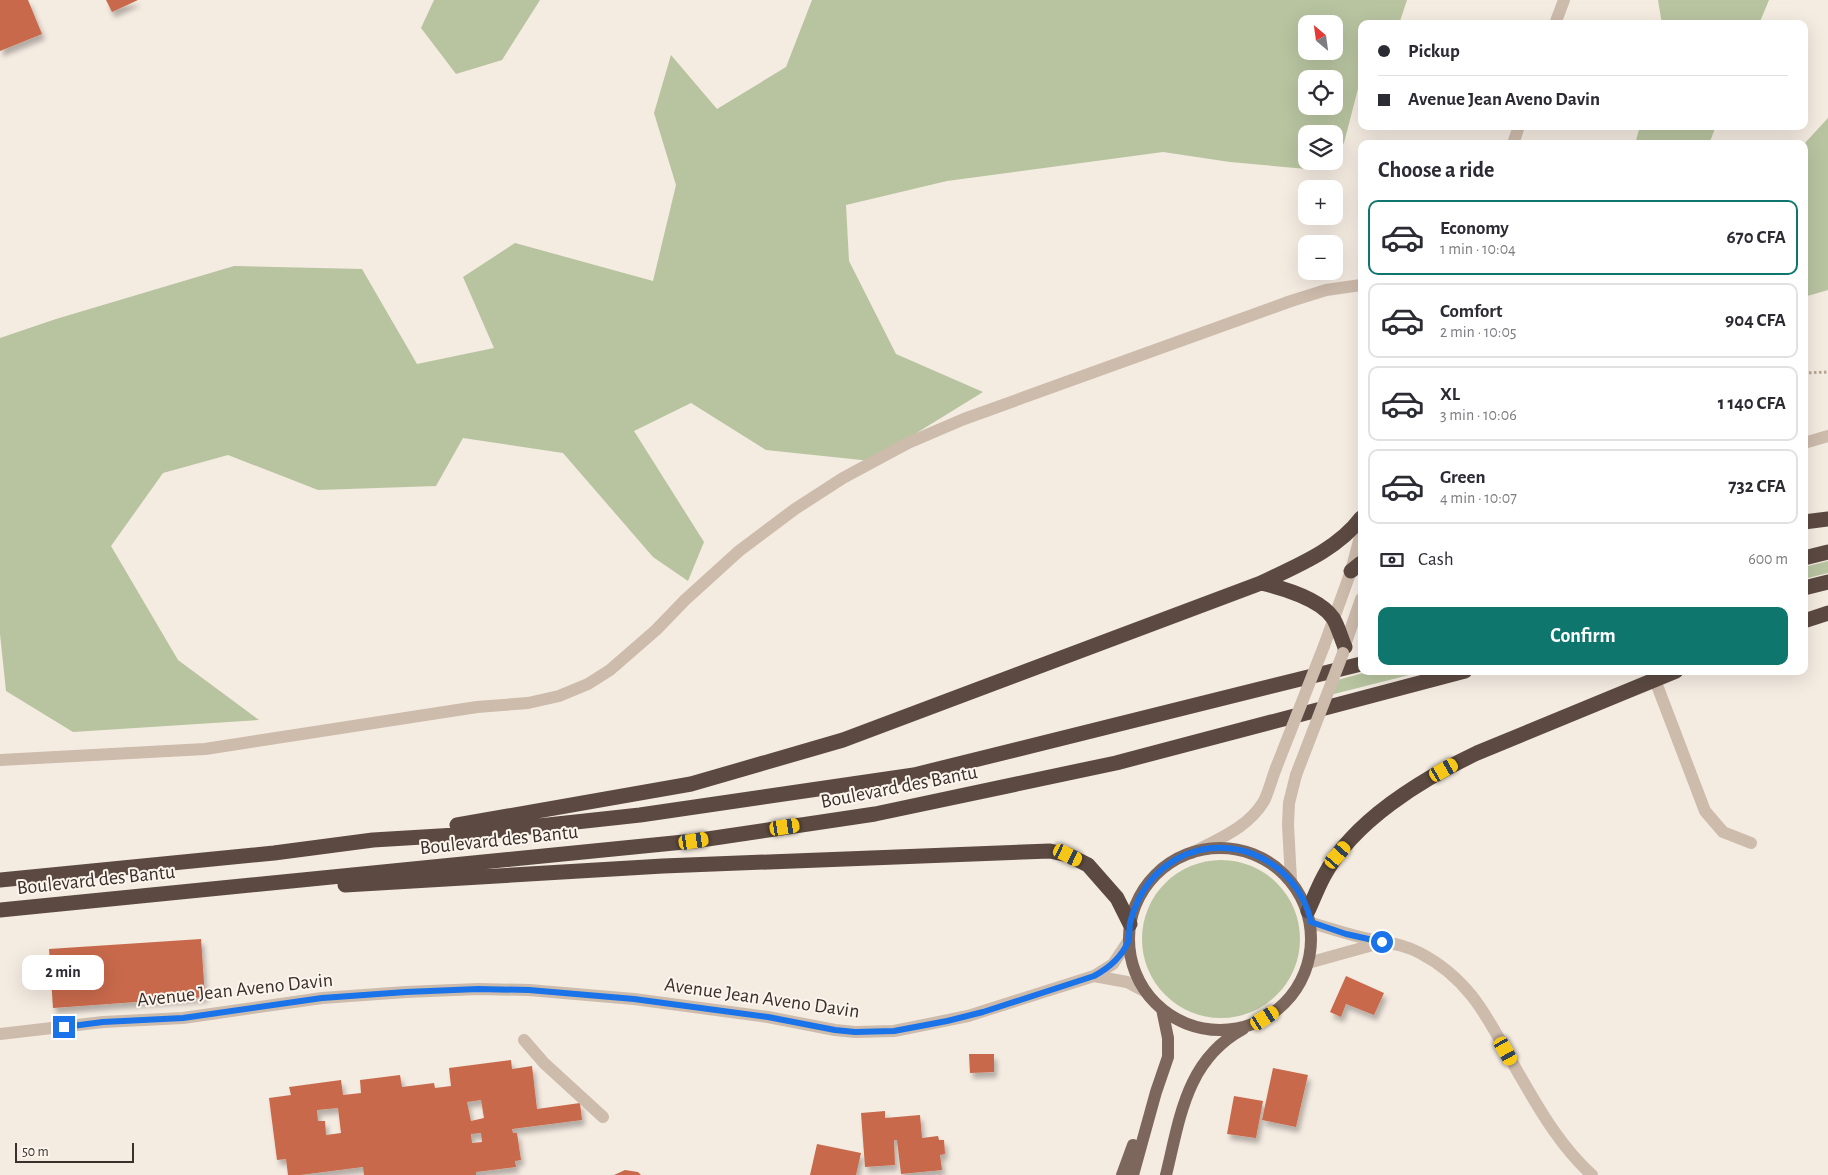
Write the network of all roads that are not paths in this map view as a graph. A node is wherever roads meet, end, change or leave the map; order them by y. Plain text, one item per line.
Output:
1 (1564, 0) edge
2 (1556, 20) edge
3 (1358, 285) edge
4 (1828, 436) edge
5 (1808, 442) edge
6 (1828, 519) edge
7 (1358, 522) edge
8 (1808, 522) edge
9 (1828, 552) edge
10 (1358, 553) edge
11 (1808, 557) edge
12 (1356, 567) edge
13 (1828, 582) edge
14 (1261, 584) junction
15 (1808, 587) edge
16 (1358, 608) edge
17 (1828, 613) edge
18 (1334, 619) junction
19 (1808, 620) edge
20 (1344, 650) junction
21 (1358, 665) edge
22 (1450, 675) edge
23 (1667, 675) edge
24 (1655, 680) junction
25 (0, 760) edge
26 (372, 840) junction
27 (1751, 843) dead end
28 (1192, 852) junction
29 (0, 880) edge
30 (1291, 880) junction
31 (266, 884) junction
32 (0, 910) edge
33 (1310, 917) junction
34 (1130, 924) junction
35 (1129, 940) junction
36 (1382, 942) junction
37 (1308, 963) junction
38 (1094, 976) junction
39 (1146, 992) junction
40 (1162, 1009) junction
41 (1254, 1024) junction
42 (0, 1034) edge
43 (524, 1040) dead end
44 (1156, 1092) junction
45 (603, 1117) dead end
46 (1122, 1175) edge
47 (1133, 1175) edge
48 (1166, 1175) edge
49 (1592, 1175) edge

1 - 2 street
3 - 25 street
4 - 5 street
6 - 8 highway
7 - 14 highway
9 - 11 highway
10 - 12 street
12 - 18 street
13 - 15 highway
14 - 18 highway
14 - 26 highway
16 - 20 street
17 - 19 highway
18 - 20 highway
18 - 28 street, bridge
20 - 30 street, bridge
21 - 26 highway, Boulevard des Bantu
22 - 31 highway, Boulevard des Bantu
23 - 24 highway
24 - 27 street
24 - 33 highway
26 - 29 highway, Boulevard des Bantu
28 - 30 main road
28 - 34 main road
30 - 33 main road
31 - 32 highway, Boulevard des Bantu
31 - 34 highway
33 - 36 street
33 - 37 main road
34 - 35 main road
35 - 38 street
35 - 39 main road
36 - 37 street
36 - 49 street
37 - 41 main road
38 - 39 street
38 - 42 street, Avenue Jean Aveno Davin
39 - 40 main road
40 - 41 main road
40 - 44 main road
41 - 48 main road
43 - 45 street
44 - 46 main road
44 - 47 main road

